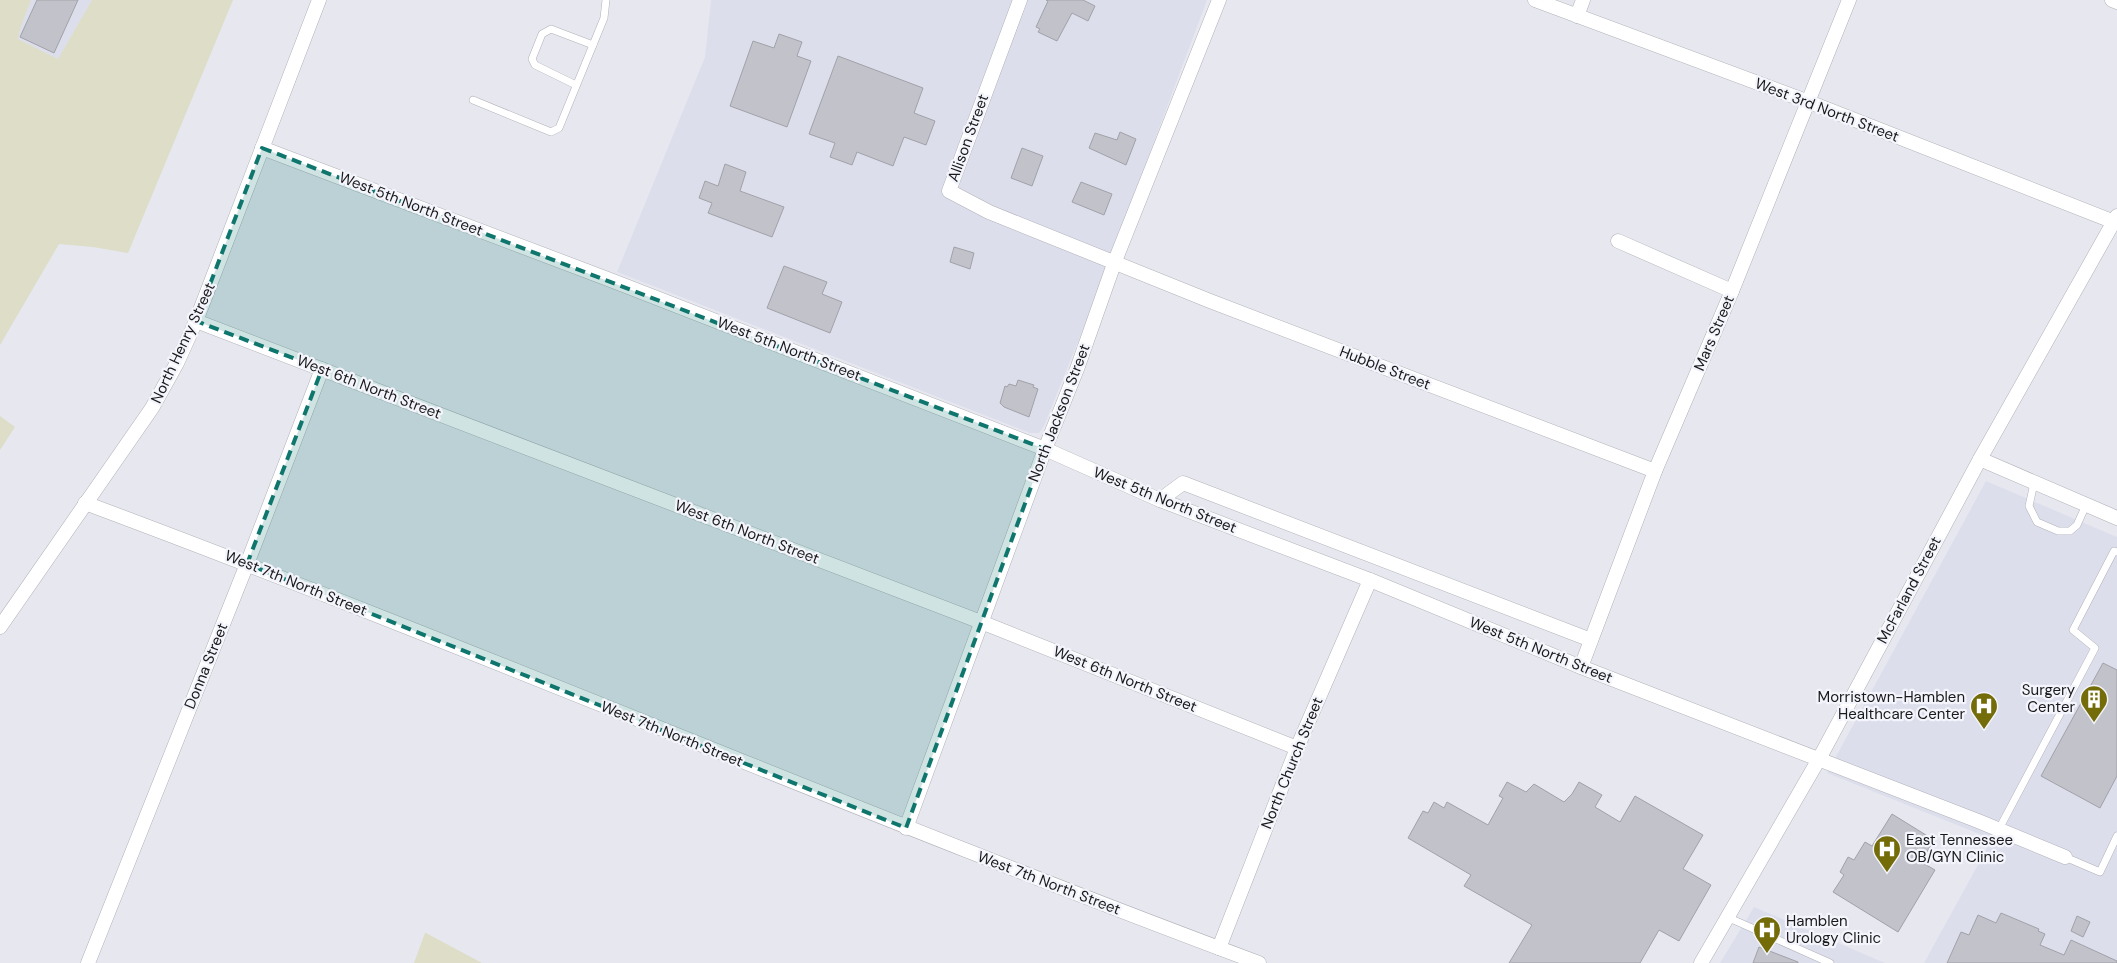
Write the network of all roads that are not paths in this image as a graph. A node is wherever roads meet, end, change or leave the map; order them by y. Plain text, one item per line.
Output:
1 (319, 0) edge
2 (606, 0) edge
3 (1020, 0) edge
4 (1219, 0) edge
5 (1535, 0) edge
6 (1584, 0) edge
7 (1849, 0) edge
8 (1577, 16) junction
9 (593, 45) junction
10 (576, 85) junction
11 (472, 100) dead end
12 (1809, 102) junction
13 (262, 148) junction
14 (2116, 221) edge
15 (1618, 242) dead end
16 (1115, 261) junction
17 (1732, 291) junction
18 (196, 321) junction
19 (322, 369) junction
20 (1045, 449) junction
21 (1980, 459) junction
22 (1655, 471) junction
23 (2034, 482) junction
24 (1160, 500) junction
25 (86, 503) junction
26 (2086, 505) junction
27 (2117, 518) edge
28 (2117, 552) edge
29 (248, 564) junction
30 (1370, 580) junction
31 (981, 622) junction
32 (0, 627) edge
33 (1591, 640) junction
34 (1581, 667) junction
35 (1297, 748) junction
36 (1819, 759) junction
37 (906, 828) junction
38 (1998, 829) junction
39 (2117, 836) edge
40 (2065, 857) joint
41 (1727, 917) junction
42 (1219, 948) junction
43 (88, 963) edge
44 (1259, 963) edge
45 (1701, 963) edge
46 (1830, 963) edge

1 - 13 street, North Henry Street
2 - 9 lane
3 - 16 street, Allison Street
4 - 16 street, North Jackson Street
5 - 8 street, West 3rd North Street
6 - 8 street
7 - 12 street, Mars Street
8 - 12 street, West 3rd North Street
9 - 10 lane
9 - 10 lane
10 - 11 lane
12 - 14 street, West 3rd North Street
12 - 17 street, Mars Street
13 - 18 street, North Henry Street
13 - 20 street, West 5th North Street
14 - 21 street, McFarland Street
15 - 17 street
16 - 20 street, North Jackson Street
16 - 22 street, Hubble Street
17 - 22 street, Mars Street
18 - 19 street, West 6th North Street
18 - 25 street, North Henry Street
19 - 29 street, Donna Street
19 - 31 street, West 6th North Street
20 - 24 street, West 5th North Street
20 - 31 street, North Jackson Street
21 - 23 street
21 - 36 street, McFarland Street
22 - 33 street, Mars Street
23 - 26 street
23 - 26 lane
24 - 30 street, West 5th North Street
24 - 33 street
25 - 29 street, West 7th North Street
25 - 32 street, North Henry Street
26 - 27 street
28 - 38 lane
29 - 37 street, West 7th North Street
29 - 43 street, Donna Street
30 - 34 street, West 5th North Street
30 - 35 street, North Church Street
31 - 35 street, West 6th North Street
31 - 37 street, North Jackson Street
33 - 34 street, Mars Street
34 - 36 street, West 5th North Street
35 - 42 street, North Church Street
36 - 38 street, West 5th North Street
36 - 41 street, McFarland Street
37 - 42 street, West 7th North Street
38 - 40 street, West 5th North Street
39 - 40 lane
41 - 45 street, McFarland Street
41 - 46 lane
42 - 44 street, West 7th North Street

